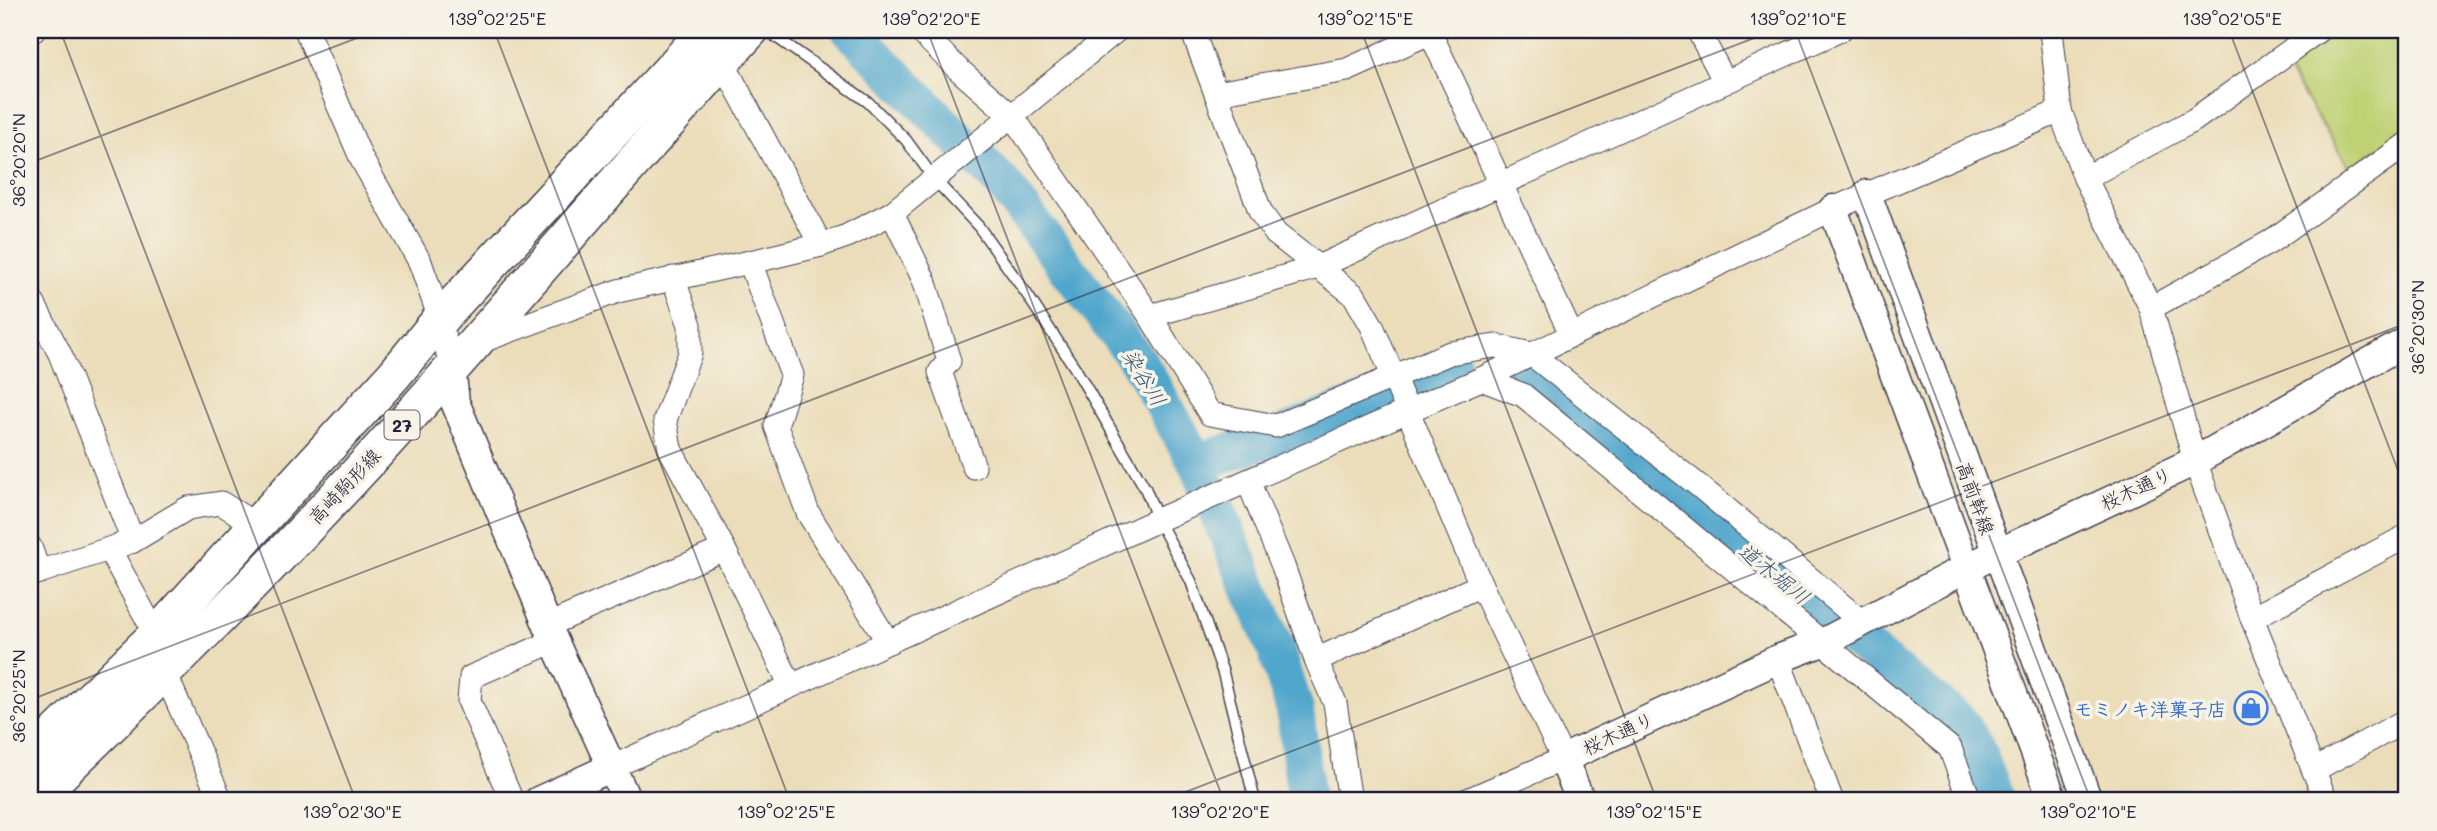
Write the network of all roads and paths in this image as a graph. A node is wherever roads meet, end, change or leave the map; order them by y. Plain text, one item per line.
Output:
1 (306, 30) edge
2 (707, 30) edge
3 (751, 30) edge
4 (765, 30) edge
5 (919, 30) edge
6 (1117, 30) edge
7 (1192, 30) edge
8 (1698, 30) edge
9 (1840, 30) edge
10 (2052, 30) edge
11 (2319, 30) edge
12 (1432, 31) edge
13 (722, 61) junction
14 (1725, 82) junction
15 (1216, 93) junction
16 (2060, 111) junction
17 (1008, 120) junction
18 (2407, 144) edge
19 (938, 177) junction
20 (2085, 178) junction
21 (1502, 185) junction
22 (1867, 194) junction
23 (1833, 209) junction
24 (892, 213) junction
25 (821, 245) junction
26 (750, 262) junction
27 (1318, 267) junction
28 (673, 278) junction
29 (30, 297) edge
30 (2151, 308) junction
31 (1150, 316) junction
32 (440, 318) junction
33 (1571, 334) junction
34 (2407, 341) edge
35 (1531, 354) junction
36 (462, 356) junction
37 (1481, 379) junction
38 (1400, 392) junction
39 (2195, 461) junction
40 (974, 467) dead end
41 (1243, 482) junction
42 (1164, 517) junction
43 (256, 525) junction
44 (2407, 536) edge
45 (132, 541) junction
46 (30, 547) edge
47 (724, 549) junction
48 (109, 550) junction
49 (1996, 553) junction
50 (1965, 568) junction
51 (35, 574) edge
52 (1481, 585) junction
53 (2252, 618) junction
54 (1860, 623) junction
55 (551, 633) junction
56 (156, 635) junction
57 (1824, 641) junction
58 (888, 642) junction
59 (1778, 659) junction
60 (1317, 660) junction
61 (165, 673) junction
62 (791, 686) junction
63 (2406, 723) edge
64 (30, 758) edge
65 (1563, 759) junction
66 (612, 767) junction
67 (2314, 770) junction
68 (33, 801) edge
69 (221, 801) edge
70 (512, 801) edge
71 (538, 801) edge
72 (627, 801) edge
73 (1255, 801) edge
74 (1350, 801) edge
75 (1465, 801) edge
76 (1581, 801) edge
77 (1832, 801) edge
78 (1970, 801) edge
79 (2053, 801) edge
80 (2088, 801) edge
81 (2326, 801) edge

1 - 32 street
2 - 32 main road, 高崎駒形線 / 27
3 - 13 main road, 高崎駒形線 / 27
4 - 19 lane
5 - 17 street
6 - 17 street
7 - 15 street
8 - 14 street
9 - 14 street
10 - 16 street
11 - 20 street
12 - 15 street
12 - 21 street
13 - 25 street
13 - 36 main road, 高崎駒形線 / 27
14 - 21 street
15 - 27 street
16 - 20 street
16 - 22 street
17 - 19 street
17 - 31 street
18 - 30 street
19 - 24 street
19 - 42 lane
20 - 30 street
21 - 27 street
21 - 33 street
22 - 23 street
22 - 49 street, 高前幹線
23 - 33 street
23 - 50 street, 高前幹線
24 - 25 street
24 - 40 street
25 - 26 street
26 - 28 street
26 - 58 street
27 - 31 street
27 - 38 street
28 - 36 street
28 - 47 street
29 - 45 street
30 - 39 street
31 - 38 street
32 - 36 street
32 - 43 main road, 高崎駒形線 / 27
33 - 35 street
34 - 39 street, 桜木通り
35 - 37 street
35 - 38 street
35 - 54 street
36 - 55 street
36 - 61 main road, 高崎駒形線 / 27
37 - 38 street
37 - 57 street
38 - 41 street
38 - 52 street
39 - 49 street, 桜木通り
39 - 53 street
41 - 42 street
41 - 60 street
42 - 58 street
42 - 73 lane
43 - 45 street
43 - 56 main road, 高崎駒形線 / 27
44 - 53 street
45 - 48 street
46 - 51 street
47 - 55 street
47 - 62 street
48 - 51 street
48 - 56 street
49 - 50 street, 桜木通り
49 - 80 street, 高前幹線
50 - 54 street, 桜木通り
50 - 79 street, 高前幹線
52 - 60 street
52 - 65 street
53 - 67 street
54 - 57 street, 桜木通り
55 - 66 street
55 - 70 street
56 - 64 main road, 高崎駒形線 / 27
57 - 59 street, 桜木通り
57 - 78 street
58 - 62 street
59 - 65 street, 桜木通り
59 - 77 street
60 - 74 street
61 - 68 main road, 高崎駒形線 / 27
61 - 69 street
62 - 66 street
63 - 67 street
65 - 75 street
65 - 76 street
66 - 71 street
66 - 72 street
67 - 81 street

